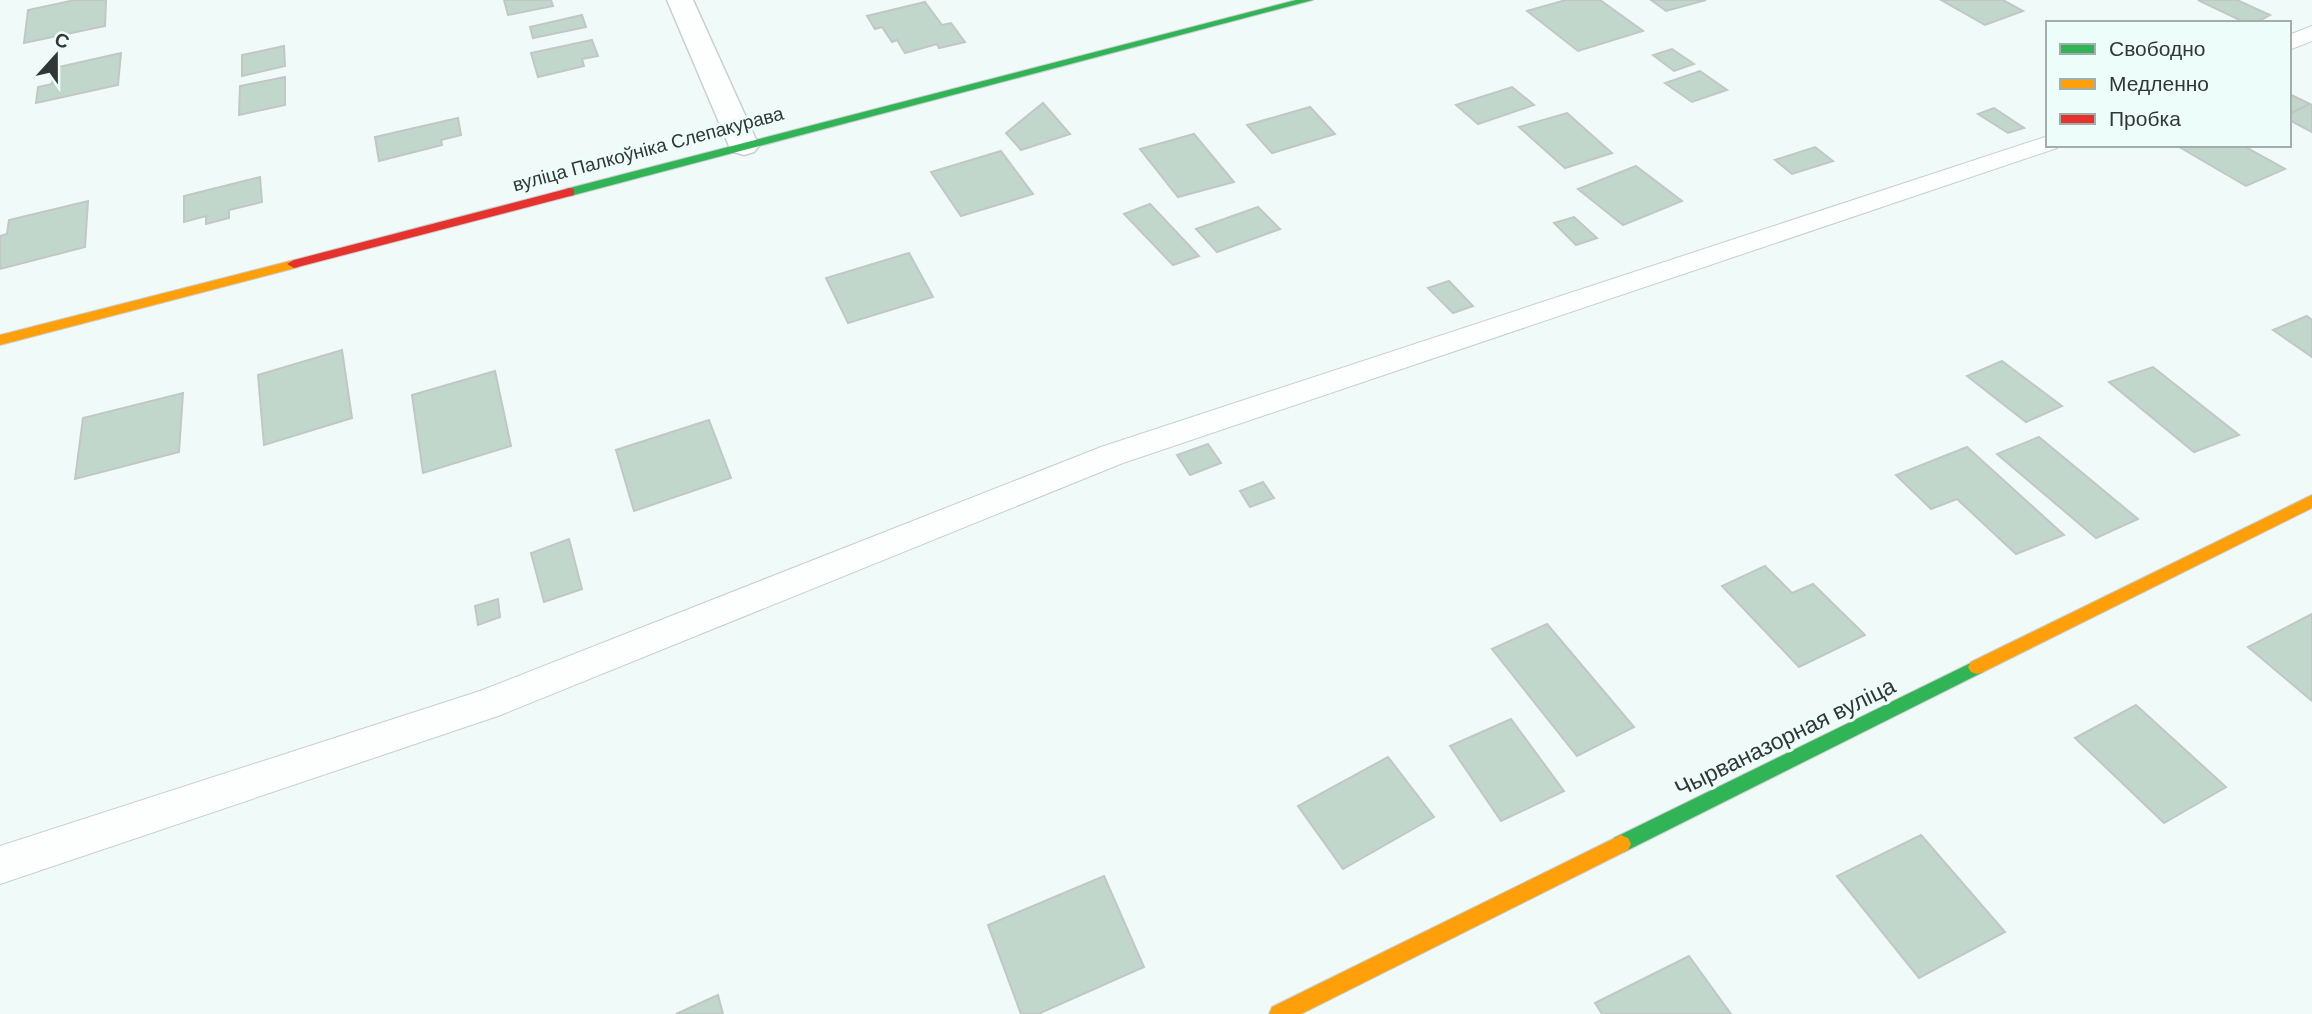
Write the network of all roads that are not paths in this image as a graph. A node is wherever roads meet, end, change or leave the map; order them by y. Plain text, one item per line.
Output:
1 (680, 0) edge
2 (1308, 0) edge
3 (2312, 33) edge
4 (2291, 42) edge
5 (2046, 144) edge
6 (744, 146) junction
7 (0, 340) edge
8 (2312, 501) edge
9 (0, 865) edge
10 (1279, 1014) edge

1 - 6 street
2 - 6 street, вуліца Палкоўніка Слепакурава
3 - 4 lane
5 - 9 lane
6 - 7 street, вуліца Палкоўніка Слепакурава
8 - 10 street, Чырваназорная вуліца

